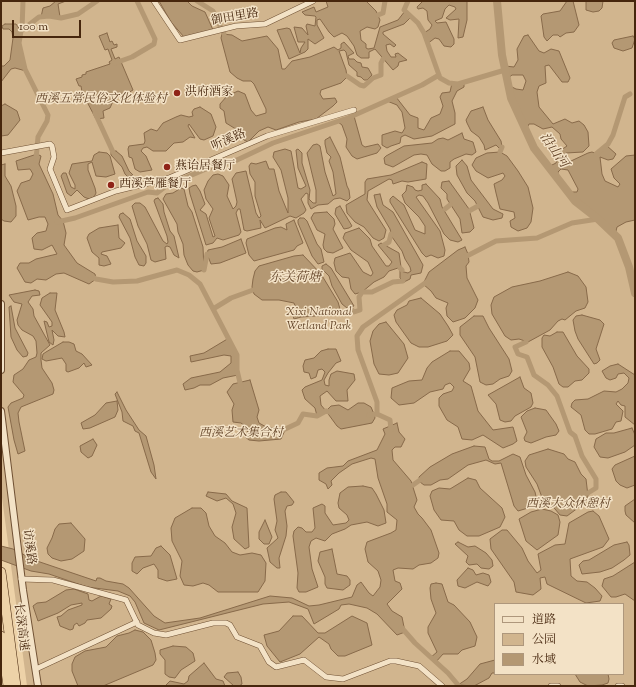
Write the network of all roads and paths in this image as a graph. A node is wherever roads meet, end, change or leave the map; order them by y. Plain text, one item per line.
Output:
1 (154, 1) edge
2 (314, 1) edge
3 (354, 110) dead end
4 (1, 153) edge
5 (1, 304) edge
6 (1, 370) edge
7 (1, 411) edge
8 (1, 572) edge
9 (21, 579) junction
10 (136, 622) junction
11 (1, 636) edge
12 (36, 668) junction
13 (8, 686) edge
14 (16, 686) edge
15 (38, 686) edge
16 (442, 686) edge
17 (551, 686) edge
18 (558, 686) edge
19 (618, 686) edge
20 (622, 686) edge

1 - 2 street, 御田里路
3 - 4 street, 听溪路
5 - 6 street
7 - 9 street, 访溪路
8 - 14 highway, 长深高速
9 - 10 street
9 - 12 street, 访溪路
10 - 12 street
10 - 16 street
11 - 13 highway, 长深高速
12 - 15 street, 访溪路
17 - 18 street
19 - 20 street

